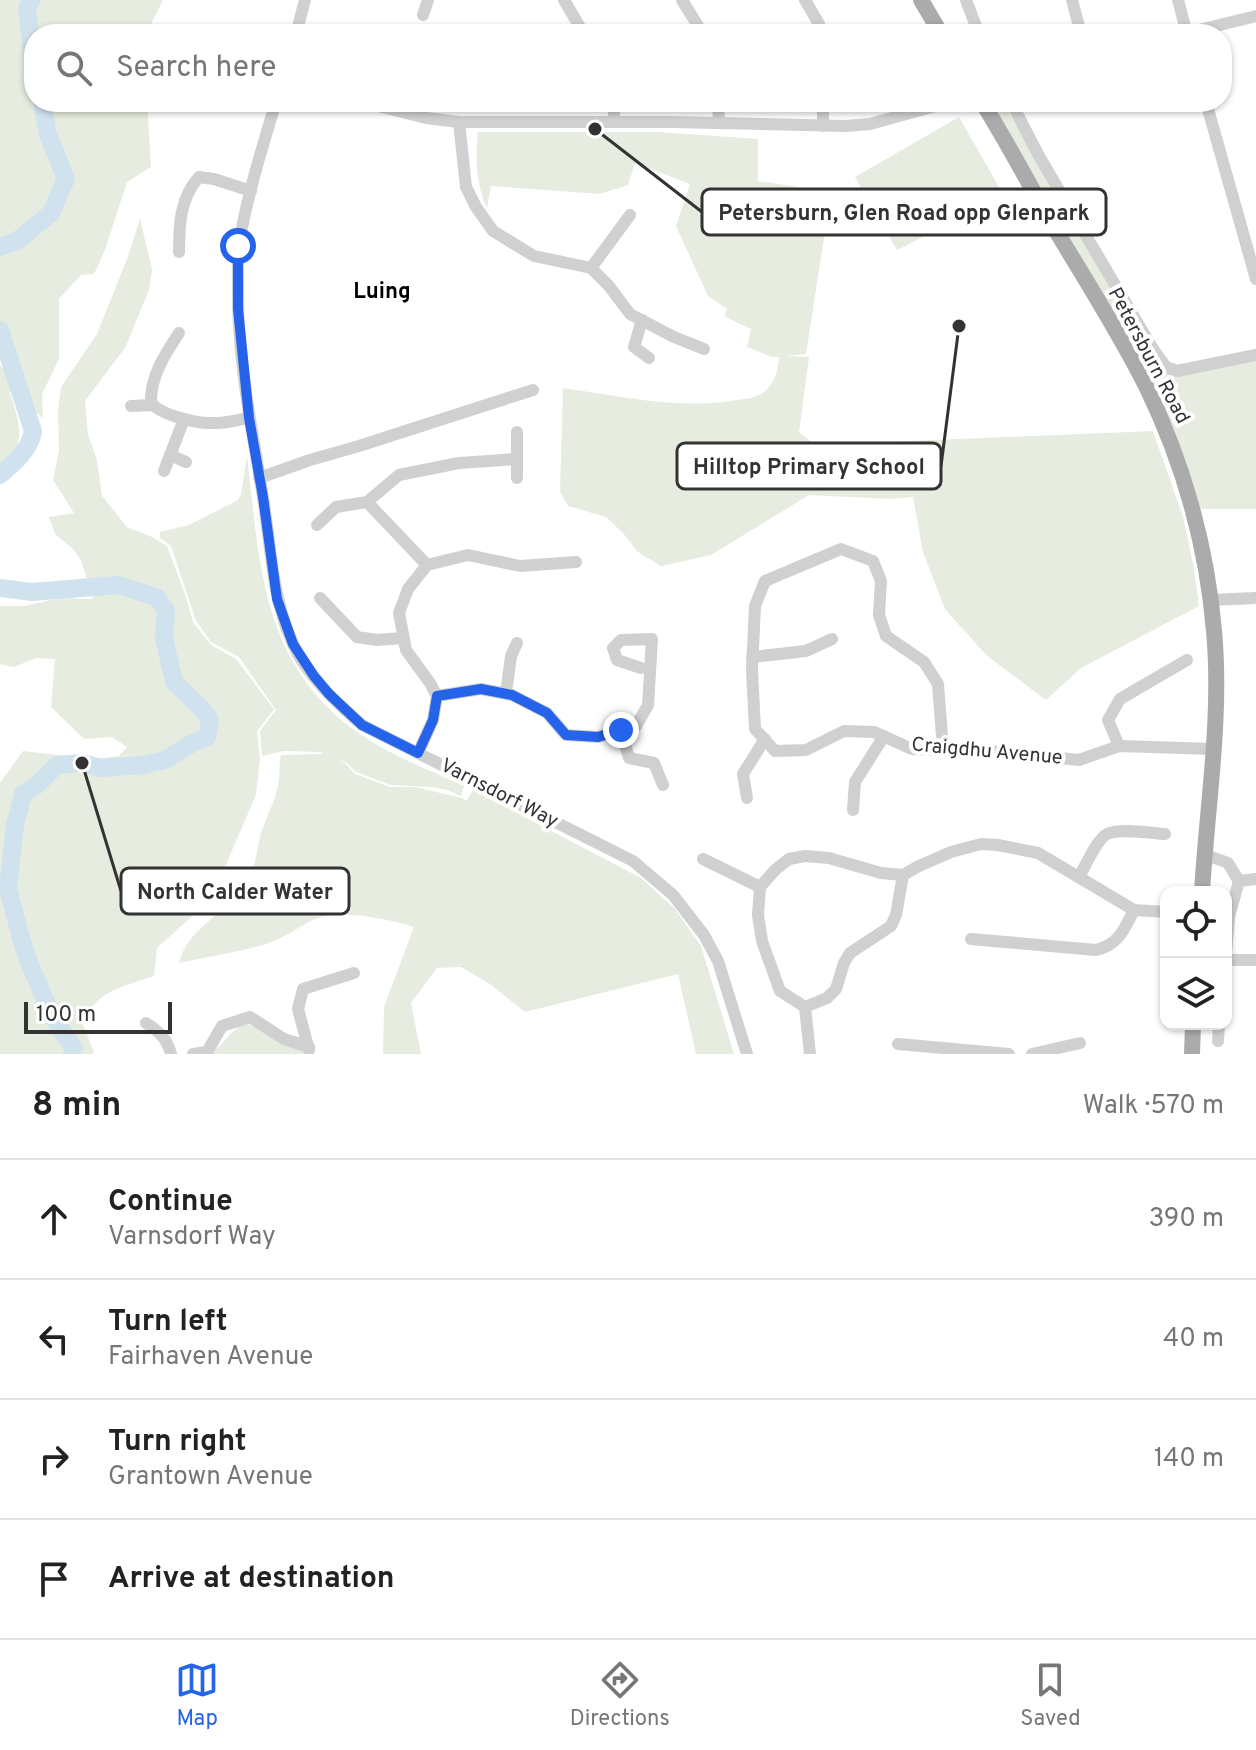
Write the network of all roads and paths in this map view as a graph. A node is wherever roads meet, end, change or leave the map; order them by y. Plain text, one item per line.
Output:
1 (305, 0) edge
2 (428, 0) edge
3 (564, 0) edge
4 (682, 0) edge
5 (805, 0) edge
6 (921, 0) edge
7 (966, 0) edge
8 (1072, 0) edge
9 (1178, 0) edge
10 (423, 15) dead end
11 (1256, 16) edge
12 (299, 24) edge
13 (578, 24) edge
14 (697, 24) edge
15 (819, 24) edge
16 (935, 24) edge
17 (975, 24) edge
18 (1078, 24) edge
19 (1183, 24) edge
20 (1224, 24) edge
21 (273, 112) edge
22 (402, 112) edge
23 (614, 112) edge
24 (718, 112) edge
25 (823, 112) edge
26 (914, 112) edge
27 (990, 112) edge
28 (1016, 112) edge
29 (1209, 112) edge
30 (614, 121) junction
31 (459, 122) junction
32 (719, 123) junction
33 (823, 126) junction
34 (251, 191) junction
35 (630, 215) dead end
36 (179, 252) dead end
37 (591, 268) junction
38 (1256, 279) edge
39 (642, 320) junction
40 (179, 333) dead end
41 (704, 349) dead end
42 (1256, 355) edge
43 (649, 358) dead end
44 (533, 390) dead end
45 (153, 405) junction
46 (131, 406) dead end
47 (249, 418) junction
48 (184, 419) junction
49 (517, 432) dead end
50 (170, 455) junction
51 (516, 459) junction
52 (186, 462) dead end
53 (164, 471) dead end
54 (259, 478) junction
55 (517, 478) dead end
56 (367, 502) junction
57 (317, 525) dead end
58 (576, 562) dead end
59 (427, 565) junction
60 (320, 598) dead end
61 (1256, 598) edge
62 (1211, 600) junction
63 (402, 638) junction
64 (832, 639) dead end
65 (517, 643) dead end
66 (752, 657) junction
67 (1187, 660) dead end
68 (641, 668) dead end
69 (506, 693) junction
70 (437, 696) junction
71 (621, 730) junction
72 (884, 736) junction
73 (765, 739) junction
74 (1119, 746) junction
75 (1213, 749) junction
76 (943, 750) junction
77 (418, 753) junction
78 (663, 785) dead end
79 (747, 798) dead end
80 (853, 810) dead end
81 (1165, 834) dead end
82 (1204, 854) junction
83 (703, 859) dead end
84 (903, 875) junction
85 (1079, 877) junction
86 (1256, 879) edge
87 (1239, 881) junction
88 (1202, 886) edge
89 (760, 887) junction
90 (1232, 906) edge
91 (1134, 910) junction
92 (1160, 912) edge
93 (971, 939) dead end
94 (1232, 958) edge
95 (1256, 960) edge
96 (354, 973) dead end
97 (805, 1007) junction
98 (146, 1023) dead end
99 (1193, 1030) edge
100 (1219, 1030) edge
101 (1218, 1041) dead end
102 (1080, 1043) dead end
103 (898, 1044) dead end
104 (309, 1050) edge
105 (922, 1051) edge
106 (171, 1054) edge
107 (193, 1054) edge
108 (747, 1054) edge
109 (810, 1054) edge
110 (1009, 1054) edge
111 (1032, 1054) edge
112 (1192, 1054) edge

1 - 12 street
2 - 10 street
3 - 13 street
4 - 14 street
5 - 15 street
6 - 16 main road
7 - 17 street
8 - 18 street
9 - 19 street
11 - 20 street
21 - 34 street, Varnsdorf Way
22 - 31 street
23 - 30 street
24 - 32 street
25 - 33 street
26 - 33 street
27 - 62 main road, Petersburn Road
28 - 42 street
29 - 38 street
30 - 31 street
30 - 32 street
31 - 37 street
32 - 33 street
34 - 36 street
34 - 47 street, Varnsdorf Way
35 - 37 street
37 - 39 street
39 - 41 street
39 - 43 street
40 - 45 street
44 - 54 street
45 - 46 street
45 - 48 street
47 - 48 street
47 - 54 street, Varnsdorf Way
48 - 50 street
49 - 51 street
50 - 52 street
50 - 53 street
51 - 55 street
51 - 56 street
54 - 77 street, Varnsdorf Way
56 - 57 street
56 - 59 street
58 - 59 street
59 - 63 street
60 - 63 street
61 - 62 street
62 - 75 main road, Petersburn Road
63 - 70 street
64 - 66 street
65 - 69 street
66 - 73 street
66 - 76 street
67 - 74 street
68 - 71 street
69 - 70 street
69 - 71 street
70 - 77 street
71 - 78 street
72 - 73 street, Craigdhu Avenue
72 - 76 street, Craigdhu Avenue
72 - 80 street
73 - 79 street
74 - 75 street, Craigdhu Avenue
74 - 76 street, Craigdhu Avenue
75 - 82 main road, Petersburn Road
77 - 108 street, Varnsdorf Way
81 - 85 street
82 - 87 street
82 - 88 main road, Petersburn Road
83 - 89 street
84 - 85 street
84 - 89 street
84 - 97 street
85 - 91 street
86 - 87 street
87 - 90 street
89 - 97 street
91 - 92 street
91 - 93 street
94 - 95 street
96 - 104 street
97 - 109 street
98 - 106 street
99 - 112 main road
100 - 101 street
102 - 111 street
103 - 105 street
104 - 107 street
105 - 110 street

